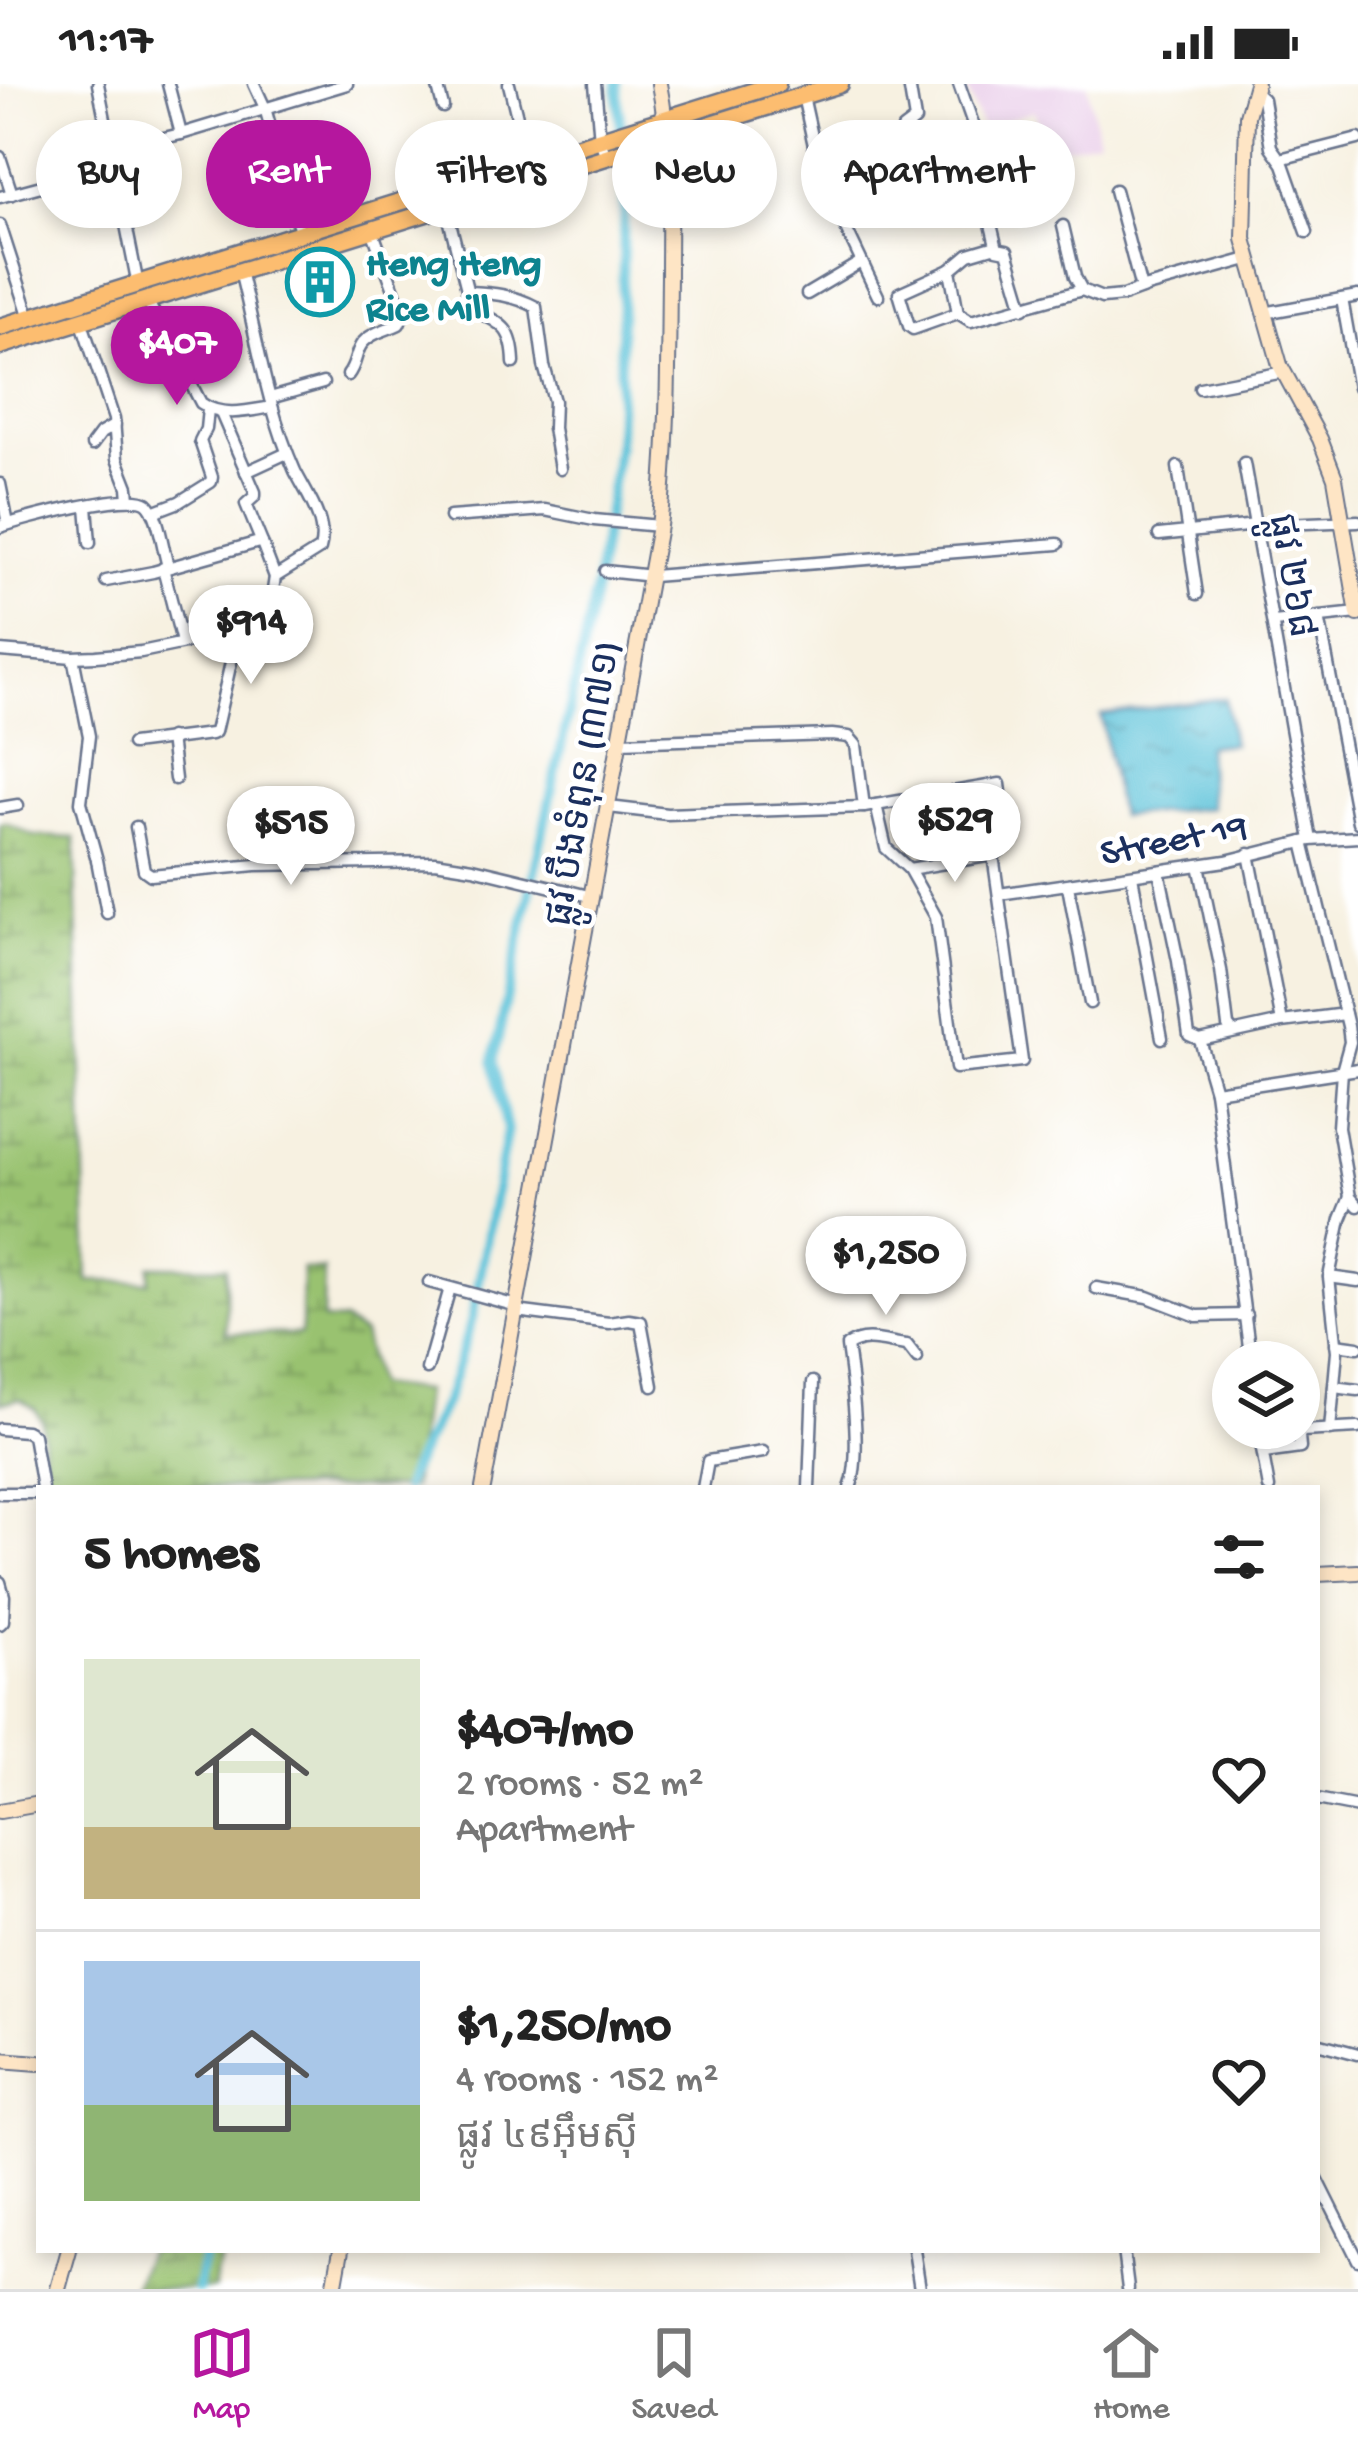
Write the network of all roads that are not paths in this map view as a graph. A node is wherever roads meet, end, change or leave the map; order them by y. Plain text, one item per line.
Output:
1 (98, 84) edge
2 (168, 84) edge
3 (254, 84) edge
4 (347, 84) edge
5 (437, 84) edge
6 (509, 84) edge
7 (595, 84) edge
8 (659, 84) edge
9 (777, 84) edge
10 (840, 84) edge
11 (909, 84) edge
12 (959, 84) edge
13 (1255, 87) edge
14 (803, 95) junction
15 (443, 107) dead end
16 (265, 108) junction
17 (666, 118) joint
18 (106, 120) edge
19 (178, 120) edge
20 (518, 120) edge
21 (725, 120) edge
22 (915, 120) edge
23 (182, 134) edge
24 (1358, 139) edge
25 (612, 146) edge
26 (605, 148) junction
27 (588, 151) edge
28 (588, 154) edge
29 (0, 157) edge
30 (1280, 159) junction
31 (36, 187) edge
32 (1115, 190) dead end
33 (6, 195) edge
34 (395, 209) edge
35 (395, 223) edge
36 (129, 228) edge
37 (451, 228) edge
38 (668, 228) edge
39 (1063, 228) edge
40 (372, 230) junction
41 (1, 232) edge
42 (1307, 232) dead end
43 (303, 242) junction
44 (996, 246) junction
45 (1248, 259) junction
46 (861, 262) junction
47 (950, 270) junction
48 (240, 271) junction
49 (1141, 289) junction
50 (1082, 290) junction
51 (143, 292) junction
52 (468, 292) junction
53 (807, 294) dead end
54 (878, 296) dead end
55 (1358, 296) edge
56 (1342, 299) junction
57 (1024, 308) junction
58 (958, 313) junction
59 (1264, 313) junction
60 (30, 318) junction
61 (81, 320) junction
62 (0, 327) edge
63 (0, 346) edge
64 (514, 364) dead end
65 (1284, 372) junction
66 (348, 375) dead end
67 (323, 383) dead end
68 (1200, 388) dead end
69 (1358, 388) edge
70 (271, 402) junction
71 (215, 411) junction
72 (115, 425) junction
73 (92, 446) dead end
74 (287, 453) junction
75 (1244, 464) dead end
76 (1178, 467) dead end
77 (560, 469) dead end
78 (246, 472) junction
79 (0, 484) edge
80 (129, 499) junction
81 (87, 506) junction
82 (153, 512) junction
83 (449, 517) dead end
84 (1358, 521) edge
85 (1341, 523) junction
86 (4, 525) edge
87 (1256, 525) junction
88 (659, 526) junction
89 (1186, 533) junction
90 (1159, 535) dead end
91 (90, 543) dead end
92 (262, 543) junction
93 (1058, 544) dead end
94 (166, 567) junction
95 (605, 571) dead end
96 (652, 576) junction
97 (274, 577) junction
98 (106, 581) dead end
99 (1197, 594) dead end
100 (1358, 609) edge
101 (1319, 617) junction
102 (1274, 622) junction
103 (237, 636) junction
104 (182, 642) junction
105 (0, 651) edge
106 (73, 657) junction
107 (170, 738) junction
108 (621, 742) junction
109 (132, 744) dead end
110 (175, 779) dead end
111 (18, 805) dead end
112 (870, 806) junction
113 (609, 807) junction
114 (0, 808) edge
115 (1358, 822) edge
116 (136, 827) dead end
117 (1358, 837) edge
118 (1307, 840) junction
119 (1249, 854) junction
120 (993, 855) junction
121 (1199, 865) junction
122 (909, 869) junction
123 (1159, 872) junction
124 (1132, 876) junction
125 (1068, 886) junction
126 (999, 894) junction
127 (593, 897) junction
128 (107, 914) dead end
129 (1090, 1003) dead end
130 (1346, 1014) junction
131 (1282, 1022) junction
132 (1232, 1031) junction
133 (1162, 1038) dead end
134 (1200, 1040) junction
135 (1358, 1069) edge
136 (1342, 1071) junction
137 (1215, 1090) junction
138 (1354, 1201) edge
139 (1329, 1277) junction
140 (1358, 1278) edge
141 (430, 1282) dead end
142 (450, 1288) junction
143 (1096, 1288) dead end
144 (517, 1308) junction
145 (1246, 1315) junction
146 (1249, 1341) edge
147 (1336, 1344) junction
148 (1358, 1347) edge
149 (916, 1358) dead end
150 (427, 1369) dead end
151 (813, 1382) dead end
152 (652, 1386) dead end
153 (1334, 1387) junction
154 (1358, 1390) edge
155 (1358, 1428) edge
156 (0, 1429) edge
157 (1330, 1430) junction
158 (1263, 1449) edge
159 (763, 1452) dead end
160 (1264, 1454) junction
161 (40, 1485) edge
162 (484, 1485) edge
163 (704, 1485) edge
164 (809, 1485) edge
165 (851, 1485) edge
166 (1269, 1485) edge
167 (36, 1491) edge
168 (0, 1493) edge
169 (1358, 1572) edge
170 (1320, 1574) edge
171 (0, 1582) edge
172 (0, 1624) edge
173 (1320, 1799) edge
174 (36, 1805) edge
175 (1358, 1807) edge
176 (0, 1811) edge
177 (1320, 2044) edge
178 (1358, 2054) edge
179 (0, 2060) edge
180 (36, 2062) edge
181 (1320, 2184) edge
182 (68, 2253) edge
183 (340, 2253) edge
184 (914, 2253) edge
185 (1124, 2253) edge
186 (1358, 2260) edge
187 (58, 2289) edge
188 (334, 2289) edge
189 (920, 2289) edge
190 (1128, 2289) edge

1 - 18 street
2 - 19 street
3 - 16 street
4 - 16 street
5 - 15 street
6 - 20 street
7 - 26 street
8 - 17 main road, ផ្លូវ បឹងទំពុន (៣៧១)
9 - 17 main road
10 - 14 main road
11 - 22 street
12 - 44 street
13 - 30 street
13 - 45 main road
14 - 21 main road
14 - 46 street
16 - 23 street
16 - 43 street
24 - 30 street
25 - 26 main road
26 - 27 main road
26 - 28 main road
29 - 33 street
30 - 42 street
31 - 33 street
32 - 49 street
34 - 43 main road
35 - 40 main road
36 - 51 street
37 - 52 street
38 - 88 main road, ផ្លូវ បឹងទំពុន (៣៧១)
39 - 50 street
40 - 43 main road
40 - 66 street
41 - 60 street
43 - 48 main road
43 - 51 main road
44 - 47 street
44 - 57 street
45 - 49 street
45 - 59 main road
46 - 53 street
46 - 54 street
47 - 58 street
47 - 58 street
48 - 51 main road
48 - 70 street
49 - 50 street
50 - 57 street
51 - 60 main road
51 - 61 main road
51 - 71 street
52 - 64 street
52 - 77 street
55 - 56 street
56 - 59 street
56 - 69 street
57 - 58 street
59 - 65 main road
60 - 62 main road
61 - 63 main road
61 - 72 street
65 - 68 street
65 - 85 main road
67 - 70 street
70 - 71 street
70 - 74 street
71 - 78 street
71 - 82 street
72 - 73 street
72 - 80 street
74 - 78 street
74 - 97 street
75 - 87 street, ផ្លូវ ២៦៨
76 - 89 street
78 - 92 street
79 - 86 street
80 - 81 street
80 - 82 street
81 - 86 street
81 - 91 street
82 - 94 street
83 - 88 street
84 - 85 street
85 - 87 street
85 - 100 main road
87 - 89 street
87 - 102 street, ផ្លូវ ២៦៨
88 - 96 main road, ផ្លូវ បឹងទំពុន (៣៧១)
89 - 90 street
89 - 99 street
92 - 94 street
92 - 97 street
93 - 96 street
94 - 98 street
94 - 104 street
95 - 96 street
96 - 108 main road, ផ្លូវ បឹងទំពុន (៣៧១)
97 - 103 street
100 - 101 street
101 - 102 street
101 - 115 street
102 - 118 street, ផ្លូវ ២៦៨
103 - 104 street
103 - 107 street
104 - 106 street
105 - 106 street
106 - 128 street
107 - 109 street
107 - 110 street
108 - 112 street
108 - 113 main road, ផ្លូវ បឹងទំពុន (៣៧១)
111 - 114 street
112 - 113 street
112 - 120 street
112 - 122 street
113 - 127 main road, ផ្លូវ បឹងទំពុន (៣៧១)
116 - 127 street
117 - 118 street, Street 19
118 - 119 street, Street 19
118 - 130 street, ផ្លូវ ២៦៨
119 - 121 street, Street 19
119 - 131 street
120 - 122 street
120 - 126 street
121 - 123 street, Street 19
121 - 132 street
122 - 126 street
123 - 124 street, Street 19
123 - 134 street
124 - 125 street, Street 19
124 - 133 street
125 - 126 street, Street 19
125 - 129 street
127 - 144 main road, ផ្លូវ បឹងទំពុន (៣៧១)
130 - 131 street
130 - 136 street, ផ្លូវ ២៦៨
131 - 132 street
132 - 134 street
134 - 137 street
135 - 136 street
136 - 137 street
136 - 138 street, ផ្លូវ ២៦៨
137 - 145 street
138 - 139 street
139 - 140 street
139 - 147 street
141 - 142 street
142 - 144 street
142 - 150 street
143 - 145 street
144 - 152 street
144 - 162 main road, ផ្លូវ បឹងទំពុន (៣៧១)
145 - 146 street
147 - 148 street
147 - 153 street
149 - 165 street
151 - 164 street
153 - 154 street
153 - 157 street
155 - 157 street
156 - 161 street
157 - 160 street
158 - 160 street
159 - 163 street
160 - 166 street
167 - 168 street
169 - 170 main road
171 - 172 street
173 - 175 street
174 - 176 main road
177 - 178 street
179 - 180 main road
181 - 186 street
182 - 187 main road
183 - 188 main road
184 - 189 street
185 - 190 street

